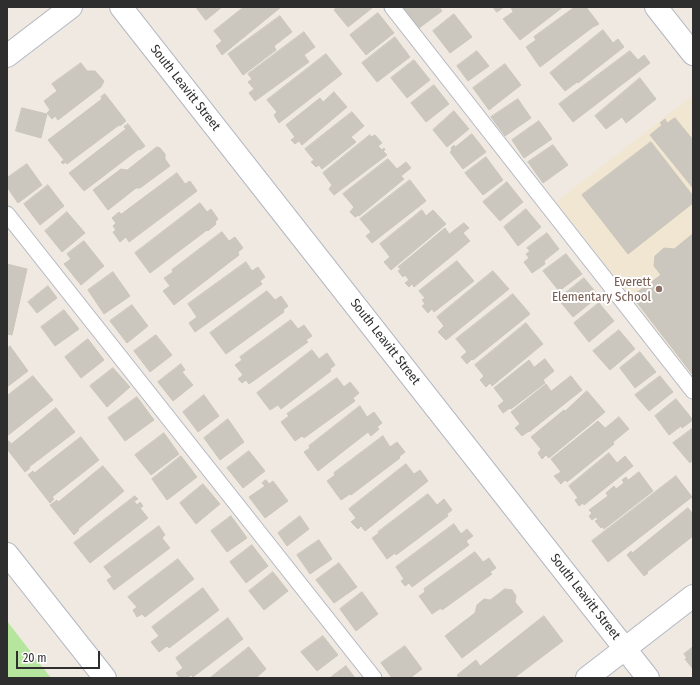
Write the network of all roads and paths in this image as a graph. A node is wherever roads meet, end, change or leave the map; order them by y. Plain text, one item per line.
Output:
1 (71, 7) edge
2 (121, 7) edge
3 (392, 7) edge
4 (656, 7) edge
5 (693, 54) edge
6 (7, 56) edge
7 (7, 214) edge
8 (693, 391) edge
9 (7, 554) edge
10 (693, 596) edge
11 (625, 648) junction
12 (105, 678) edge
13 (374, 678) edge
14 (587, 678) edge
15 (648, 678) edge

1 - 6 street
2 - 11 street, South Leavitt Street
3 - 8 lane
4 - 5 street
7 - 13 lane
9 - 12 street
10 - 11 street
11 - 14 street
11 - 15 street, South Leavitt Street

